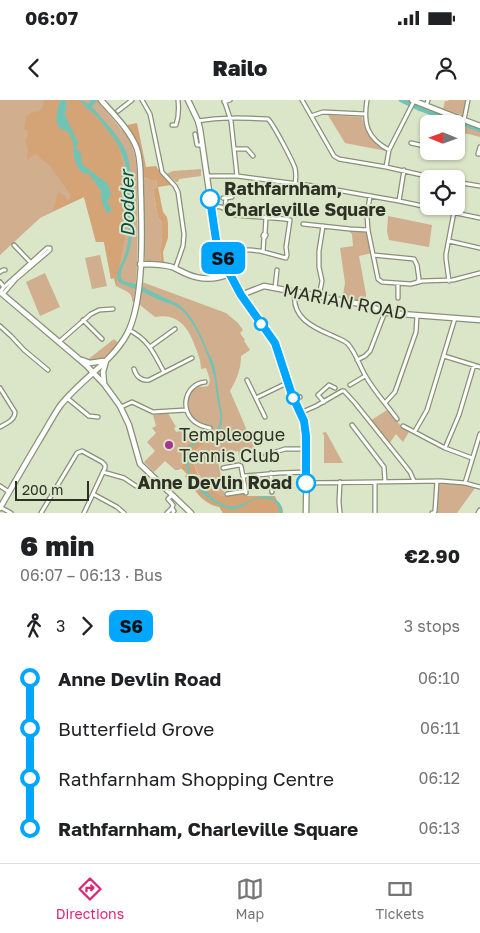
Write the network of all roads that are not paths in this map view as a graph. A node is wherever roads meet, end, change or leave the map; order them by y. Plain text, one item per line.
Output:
1 (101, 100) edge
2 (132, 100) edge
3 (142, 100) edge
4 (178, 100) edge
5 (188, 100) edge
6 (230, 100) edge
7 (302, 100) edge
8 (366, 100) edge
9 (428, 100) edge
10 (468, 100) edge
11 (224, 101) edge
12 (412, 103) edge
13 (426, 106) junction
14 (118, 111) dead end
15 (365, 114) junction
16 (438, 115) edge
17 (465, 115) edge
18 (311, 116) junction
19 (230, 118) junction
20 (465, 120) edge
21 (198, 121) junction
22 (172, 125) dead end
23 (480, 126) edge
24 (195, 134) dead end
25 (411, 142) dead end
26 (420, 144) edge
27 (202, 145) junction
28 (480, 147) edge
29 (234, 149) junction
30 (390, 150) junction
31 (480, 154) edge
32 (253, 156) dead end
33 (386, 166) junction
34 (404, 170) junction
35 (420, 174) edge
36 (207, 176) junction
37 (238, 176) junction
38 (295, 184) junction
39 (465, 184) edge
40 (480, 186) edge
41 (370, 196) junction
42 (232, 197) dead end
43 (399, 201) junction
44 (420, 205) edge
45 (211, 206) junction
46 (225, 209) junction
47 (453, 215) edge
48 (465, 215) edge
49 (266, 217) junction
50 (480, 218) edge
51 (303, 224) dead end
52 (323, 226) junction
53 (368, 230) junction
54 (448, 241) junction
55 (14, 245) dead end
56 (480, 248) edge
57 (237, 250) dead end
58 (263, 252) junction
59 (373, 255) junction
60 (31, 263) junction
61 (140, 264) junction
62 (176, 269) junction
63 (5, 270) dead end
64 (277, 270) dead end
65 (0, 272) edge
66 (480, 273) edge
67 (229, 274) junction
68 (418, 281) junction
69 (449, 281) junction
70 (0, 282) edge
71 (398, 284) junction
72 (4, 287) junction
73 (274, 288) junction
74 (296, 292) junction
75 (1, 293) edge
76 (241, 295) junction
77 (319, 296) junction
78 (398, 298) dead end
79 (113, 309) dead end
80 (385, 312) junction
81 (418, 316) junction
82 (455, 318) junction
83 (83, 320) junction
84 (480, 320) edge
85 (0, 326) edge
86 (175, 329) dead end
87 (129, 330) junction
88 (102, 339) dead end
89 (58, 342) junction
90 (150, 347) junction
91 (444, 356) junction
92 (192, 358) dead end
93 (79, 360) junction
94 (106, 360) junction
95 (357, 360) junction
96 (474, 365) junction
97 (480, 367) edge
98 (134, 369) dead end
99 (48, 370) dead end
100 (93, 372) junction
101 (164, 372) junction
102 (365, 376) junction
103 (247, 380) dead end
104 (205, 382) dead end
105 (287, 383) junction
106 (104, 384) junction
107 (350, 386) dead end
108 (0, 388) edge
109 (335, 388) dead end
110 (67, 398) junction
111 (256, 398) junction
112 (300, 398) dead end
113 (294, 401) junction
114 (324, 402) junction
115 (385, 403) junction
116 (120, 408) junction
117 (186, 410) junction
118 (300, 413) junction
119 (265, 416) dead end
120 (98, 417) dead end
121 (397, 419) dead end
122 (352, 425) dead end
123 (403, 426) dead end
124 (0, 427) edge
125 (210, 428) dead end
126 (414, 431) junction
127 (480, 434) edge
128 (444, 448) junction
129 (306, 449) junction
130 (266, 455) dead end
131 (472, 458) junction
132 (223, 468) dead end
133 (103, 472) junction
134 (306, 472) junction
135 (271, 473) junction
136 (244, 476) junction
137 (414, 481) junction
138 (437, 481) junction
139 (340, 482) junction
140 (375, 482) junction
141 (384, 482) junction
142 (306, 483) junction
143 (465, 483) junction
144 (0, 486) edge
145 (136, 486) dead end
146 (480, 487) edge
147 (9, 492) junction
148 (272, 492) dead end
149 (93, 494) junction
150 (227, 494) dead end
151 (172, 495) junction
152 (0, 508) edge
153 (172, 508) junction
154 (42, 512) edge
155 (173, 512) edge
156 (11, 513) edge
157 (84, 513) edge
158 (124, 513) edge
159 (167, 513) edge
160 (191, 513) edge
161 (306, 513) edge
162 (340, 513) edge
163 (375, 513) edge
164 (433, 513) edge

1 - 61 main road
2 - 14 street
3 - 62 street
4 - 22 street
5 - 21 main road
6 - 11 street
7 - 18 street
8 - 15 street
9 - 13 street
10 - 17 street
11 - 19 street
12 - 13 main road
12 - 30 street
13 - 16 main road
15 - 18 street
15 - 30 street
18 - 33 street
19 - 21 street
19 - 29 street
19 - 38 street
20 - 23 main road
21 - 27 main road
24 - 27 street
25 - 26 street
27 - 36 main road
28 - 31 street
29 - 32 street
29 - 37 street
30 - 33 street
33 - 34 street
34 - 35 street
34 - 43 street
36 - 37 street
36 - 45 main road
37 - 38 street
38 - 41 street
39 - 40 street
41 - 43 street
41 - 53 street
42 - 46 street
43 - 44 street
45 - 46 street
45 - 67 main road
46 - 49 street
47 - 54 street
48 - 50 street
49 - 58 street
49 - 58 street
51 - 52 street
52 - 53 street
52 - 77 street
53 - 59 street
54 - 56 street
54 - 69 street
55 - 60 street
57 - 58 street
59 - 68 street
59 - 71 street
60 - 72 street
60 - 75 street
61 - 62 main road
61 - 87 main road
62 - 67 main road
63 - 65 street
64 - 73 street
66 - 69 street
67 - 76 main road
68 - 69 street
68 - 71 street
70 - 72 street
71 - 78 street
72 - 75 street
73 - 74 main road, MARIAN ROAD
73 - 76 main road, MARIAN ROAD
74 - 77 main road, MARIAN ROAD
74 - 95 street
75 - 89 main road
76 - 105 main road
77 - 80 main road, MARIAN ROAD
79 - 83 street
80 - 81 main road, MARIAN ROAD
80 - 95 street
81 - 82 main road, MARIAN ROAD
81 - 115 street
82 - 84 main road, MARIAN ROAD
82 - 91 street
83 - 88 street
83 - 89 street
85 - 99 street
86 - 90 street
87 - 90 street
87 - 94 main road
89 - 93 main road
90 - 101 street
91 - 96 street
91 - 126 street
92 - 101 street
93 - 94 main road
93 - 100 main road
94 - 100 main road
94 - 106 main road
95 - 102 street
96 - 97 street
96 - 128 street
98 - 101 street
100 - 106 main road
100 - 110 main road
102 - 107 street
102 - 115 street
103 - 111 street
104 - 117 street
105 - 111 street
105 - 113 main road
106 - 116 main road
108 - 124 street
109 - 114 street
110 - 120 street
110 - 147 main road
111 - 119 street
112 - 113 street
113 - 118 main road
114 - 118 street
114 - 137 street
115 - 121 street
116 - 117 street
116 - 151 main road
117 - 125 street
118 - 129 main road
122 - 141 street
123 - 126 street
126 - 128 street
127 - 131 street
128 - 131 street
129 - 130 street
129 - 134 main road
131 - 143 street
132 - 136 street
133 - 145 street
133 - 149 street
133 - 154 street
134 - 135 street
134 - 142 main road
135 - 136 street
135 - 148 street
136 - 150 street
137 - 138 street
137 - 141 street
138 - 143 street
138 - 164 street
139 - 140 street
139 - 142 street
139 - 162 street
140 - 141 street
140 - 163 street
142 - 161 main road
143 - 146 street
144 - 147 street
147 - 152 main road
149 - 157 street
149 - 158 street
151 - 153 street
151 - 160 main road
152 - 156 street
153 - 155 street
153 - 159 street

